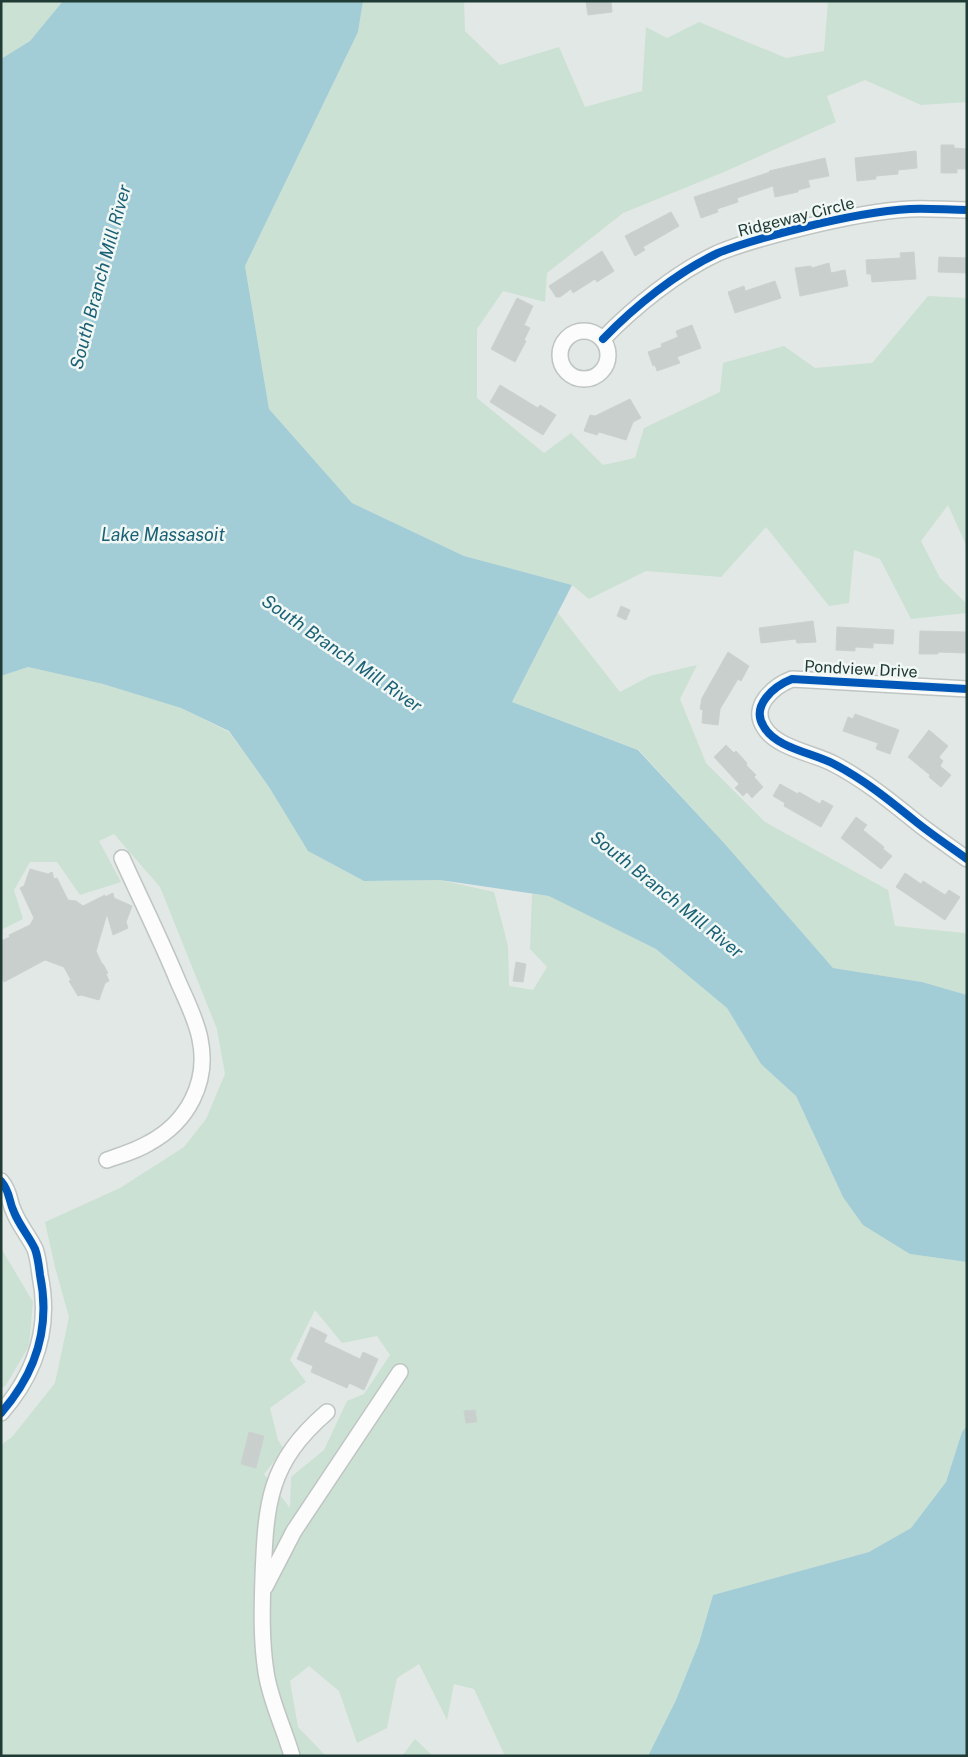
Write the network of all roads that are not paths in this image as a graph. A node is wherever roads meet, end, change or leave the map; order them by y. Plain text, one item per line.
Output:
1 (967, 210) edge
2 (602, 339) dead end
3 (967, 689) edge
4 (122, 858) dead end
5 (967, 859) edge
6 (107, 1160) dead end
7 (1, 1181) edge
8 (7, 1208) edge
9 (400, 1372) dead end
10 (327, 1412) dead end
11 (1, 1413) edge
12 (263, 1590) junction
13 (292, 1756) edge

1 - 2 street, Ridgeway Circle
3 - 5 street, Pondview Drive
4 - 6 street
7 - 8 street
8 - 11 street
9 - 12 street
10 - 12 street
12 - 13 street

